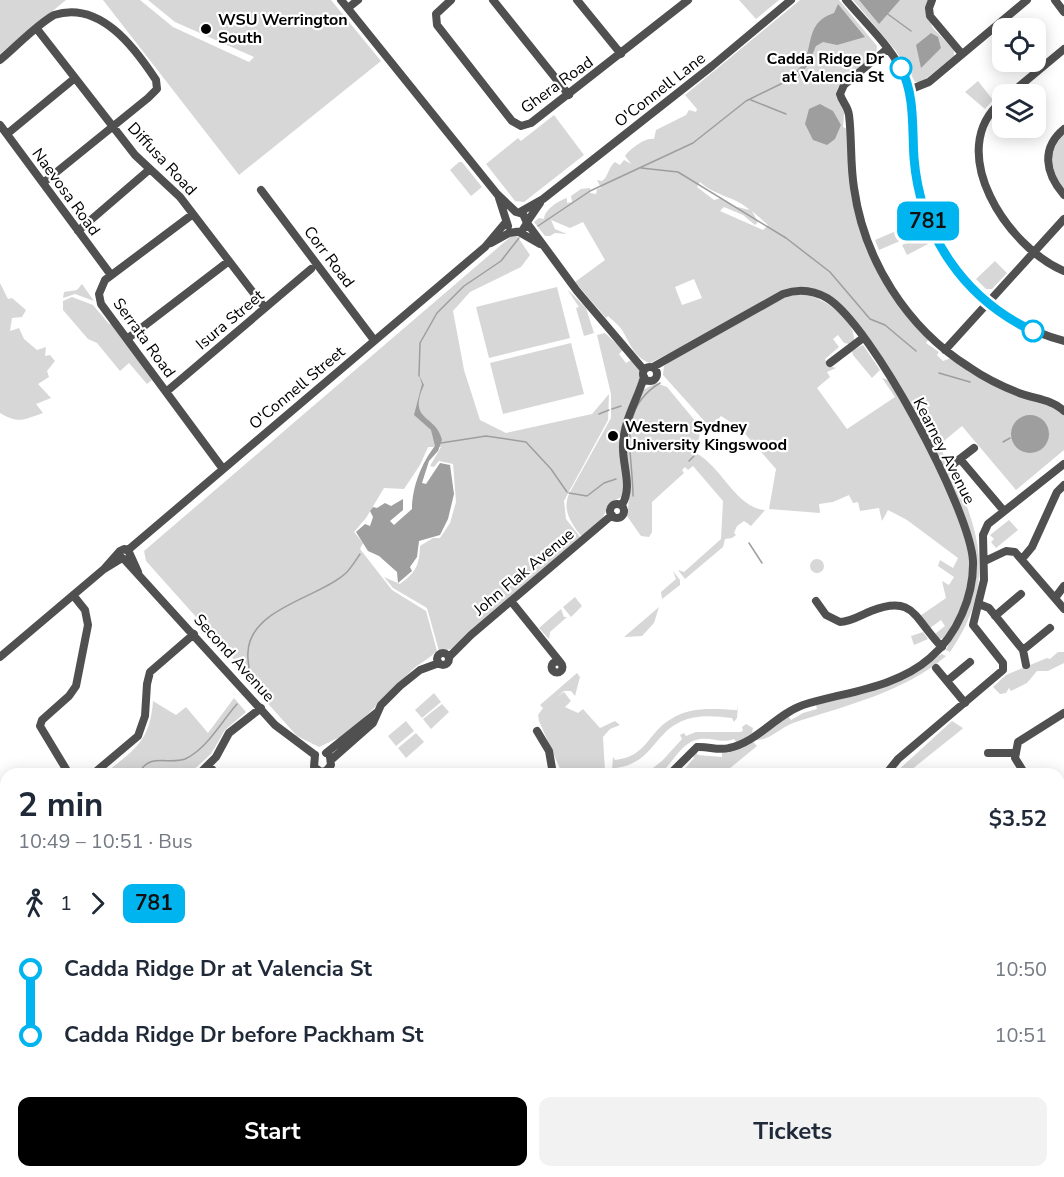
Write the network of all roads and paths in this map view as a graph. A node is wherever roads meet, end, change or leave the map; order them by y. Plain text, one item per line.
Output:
1 (341, 0) edge
2 (358, 0) edge
3 (451, 0) edge
4 (493, 0) edge
5 (688, 0) edge
6 (791, 0) edge
7 (846, 0) edge
8 (932, 0) edge
9 (1028, 0) edge
10 (1055, 0) edge
11 (582, 2) edge
12 (348, 8) junction
13 (1064, 12) edge
14 (37, 29) junction
15 (887, 49) junction
16 (1064, 49) edge
17 (621, 54) junction
18 (962, 54) junction
19 (0, 60) edge
20 (75, 78) junction
21 (1022, 84) edge
22 (909, 90) junction
23 (569, 94) junction
24 (992, 111) edge
25 (0, 125) edge
26 (112, 126) junction
27 (1064, 129) edge
28 (7, 135) junction
29 (150, 169) junction
30 (43, 183) junction
31 (261, 190) dead end
32 (497, 194) junction
33 (1064, 195) edge
34 (543, 199) junction
35 (518, 212) junction
36 (193, 214) junction
37 (1064, 219) edge
38 (506, 222) junction
39 (527, 223) junction
40 (78, 231) junction
41 (518, 232) junction
42 (484, 247) junction
43 (544, 247) junction
44 (1033, 253) junction
45 (229, 261) junction
46 (311, 269) dead end
47 (1064, 271) edge
48 (111, 275) junction
49 (988, 303) junction
50 (265, 308) junction
51 (863, 338) junction
52 (127, 339) junction
53 (375, 340) junction
54 (1064, 341) edge
55 (945, 350) junction
56 (830, 363) dead end
57 (649, 372) junction
58 (166, 392) junction
59 (1064, 411) edge
60 (974, 448) dead end
61 (1064, 458) edge
62 (960, 459) junction
63 (1064, 464) edge
64 (952, 465) dead end
65 (1056, 468) junction
66 (223, 469) junction
67 (1064, 485) edge
68 (1004, 511) junction
69 (124, 555) junction
70 (1022, 559) junction
71 (986, 561) junction
72 (1064, 586) edge
73 (1021, 594) dead end
74 (74, 595) junction
75 (1055, 598) junction
76 (511, 601) junction
77 (816, 601) dead end
78 (979, 604) junction
79 (1064, 609) edge
80 (995, 616) junction
81 (1050, 628) dead end
82 (194, 634) junction
83 (942, 647) junction
84 (1023, 650) junction
85 (0, 657) edge
86 (560, 662) dead end
87 (970, 662) dead end
88 (1026, 664) dead end
89 (936, 668) dead end
90 (947, 681) junction
91 (965, 703) junction
92 (261, 708) junction
93 (1064, 713) edge
94 (537, 731) dead end
95 (988, 753) dead end
96 (1014, 753) junction
97 (315, 755) junction
98 (328, 756) junction
99 (209, 766) joint
100 (65, 768) edge
101 (100, 768) edge
102 (206, 768) edge
103 (316, 768) edge
104 (329, 768) edge
105 (552, 768) edge
106 (676, 768) edge
107 (891, 768) edge
108 (1021, 768) edge

1 - 12 street
2 - 12 street
3 - 23 street, Ghera Road
4 - 23 street
5 - 17 street, Ghera Road
6 - 34 street, O'Connell Lane
7 - 15 street
8 - 18 street
9 - 18 street
10 - 13 street
11 - 17 street
12 - 32 street
14 - 19 street
14 - 20 street, Diffusa Road
14 - 26 street
15 - 22 street
15 - 55 street
16 - 21 street
17 - 23 street, Ghera Road
18 - 22 street
20 - 26 street, Diffusa Road
20 - 28 street
22 - 49 street
24 - 44 street
25 - 28 street, Naevosa Road
26 - 29 street, Diffusa Road
26 - 30 street
27 - 33 street
28 - 30 street, Naevosa Road
29 - 36 street, Diffusa Road
29 - 40 street
30 - 40 street, Naevosa Road
31 - 53 street, Corr Road
32 - 35 street
32 - 38 street
34 - 35 street, O'Connell Lane
34 - 39 street, O'Connell Lane
35 - 38 street, O'Connell Street
35 - 39 street
36 - 45 street, Diffusa Road
36 - 48 street, Serrata Road
37 - 44 street
38 - 41 street
38 - 42 street, O'Connell Street
39 - 41 street, O'Connell Street
39 - 43 street
40 - 48 street, Naevosa Road
41 - 42 street, O'Connell Street
41 - 43 street
42 - 53 street, O'Connell Street
43 - 57 street
44 - 47 street
44 - 49 street
45 - 50 street, Diffusa Road
45 - 52 street
46 - 50 street, Isura Street
48 - 52 street, Serrata Road
49 - 54 street
49 - 55 street
50 - 58 street, Isura Street
51 - 56 street
51 - 57 street, Kearney Avenue
51 - 83 street, Kearney Avenue
52 - 58 street, Serrata Road
53 - 66 street, O'Connell Street
55 - 59 street
57 - 76 street, John Flak Avenue
58 - 66 street, Serrata Road
60 - 62 street
61 - 65 street
62 - 64 street
62 - 68 street
63 - 65 street
65 - 68 street
66 - 69 street, O'Connell Street
67 - 70 street
68 - 71 street
69 - 74 street, O'Connell Street
69 - 82 street, Second Avenue
70 - 71 street
70 - 75 street
71 - 78 street
72 - 75 street
73 - 80 street
74 - 85 street, O'Connell Street
74 - 100 street
75 - 79 street
76 - 86 street
76 - 98 street, John Flak Avenue
77 - 83 street
78 - 80 street
78 - 91 street
80 - 84 street
81 - 84 street
82 - 92 street, Second Avenue
82 - 101 street
83 - 106 street, Kearney Avenue
84 - 88 street
87 - 90 street
89 - 90 street
90 - 91 street
91 - 107 street
92 - 97 street, Second Avenue
92 - 99 street
93 - 96 street
94 - 105 street
95 - 96 street
96 - 108 street
97 - 98 street
97 - 103 street
98 - 104 street
99 - 102 street

